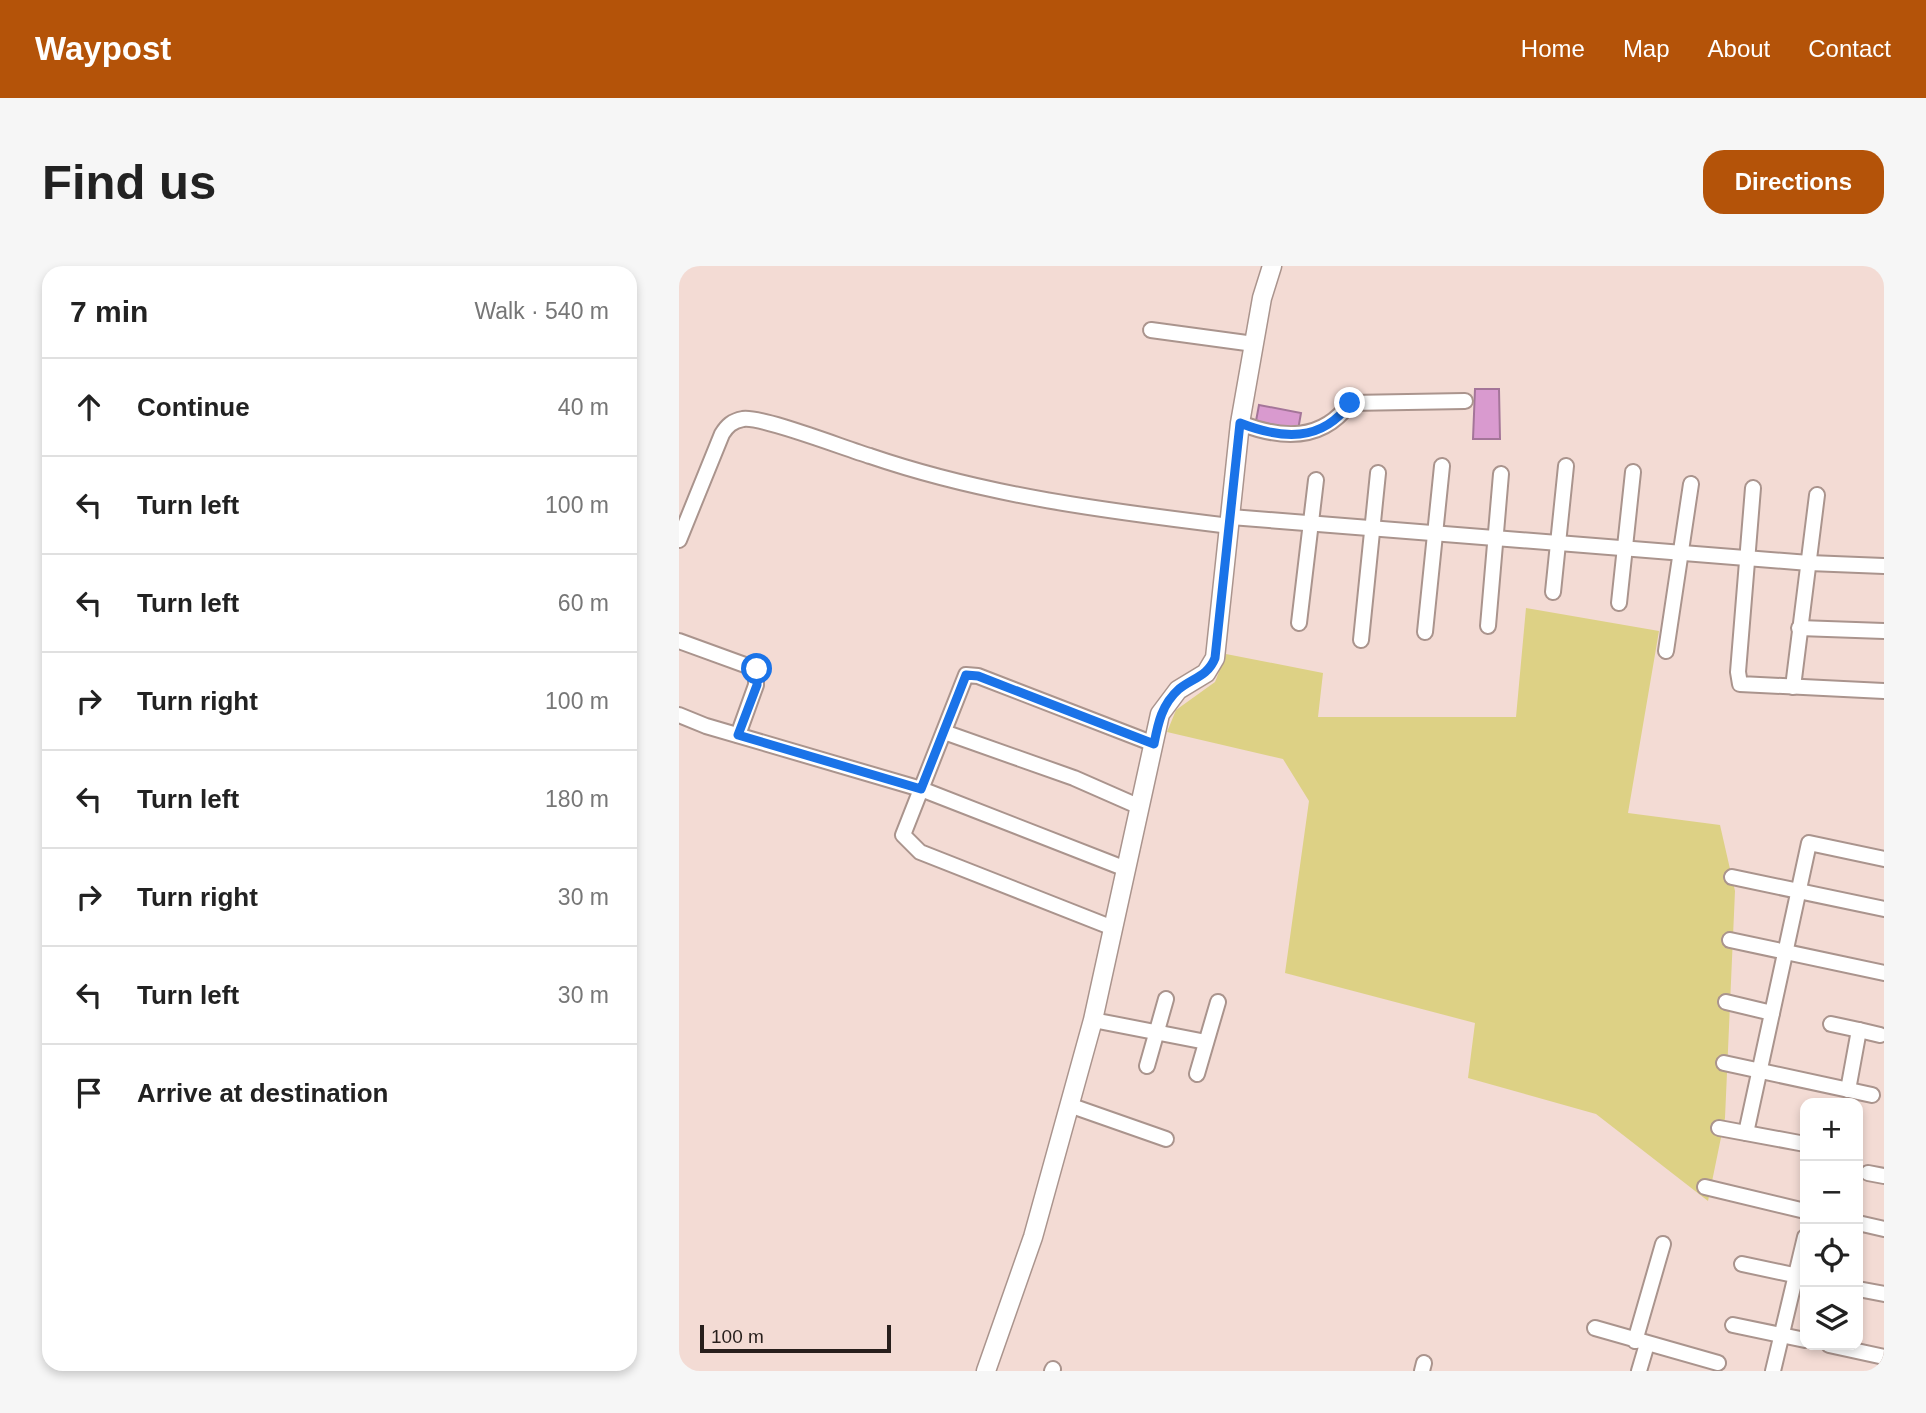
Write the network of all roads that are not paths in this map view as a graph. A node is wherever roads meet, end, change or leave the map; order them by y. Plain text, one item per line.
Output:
1 (1272, 266) edge
2 (1151, 330) dead end
3 (1254, 344) junction
4 (1465, 401) dead end
5 (1240, 423) junction
6 (1442, 466) dead end
7 (1566, 466) dead end
8 (1633, 472) dead end
9 (1378, 473) dead end
10 (1501, 474) dead end
11 (1316, 480) dead end
12 (1691, 484) dead end
13 (1753, 488) dead end
14 (1817, 495) dead end
15 (1230, 521) junction
16 (1312, 522) junction
17 (1372, 526) junction
18 (1436, 531) junction
19 (1496, 536) junction
20 (679, 540) edge
21 (1558, 541) junction
22 (1624, 547) junction
23 (1681, 552) junction
24 (1748, 558) junction
25 (1808, 564) junction
26 (1884, 566) edge
27 (1553, 592) dead end
28 (1619, 603) dead end
29 (1299, 623) dead end
30 (1487, 626) dead end
31 (1799, 628) junction
32 (1884, 631) edge
33 (1425, 632) dead end
34 (1361, 640) dead end
35 (679, 641) edge
36 (1666, 651) dead end
37 (1793, 687) junction
38 (1884, 691) edge
39 (679, 715) edge
40 (944, 732) junction
41 (738, 735) junction
42 (1154, 744) junction
43 (921, 789) junction
44 (1140, 807) junction
45 (1884, 859) edge
46 (1126, 870) junction
47 (1732, 877) dead end
48 (1798, 891) junction
49 (1884, 909) edge
50 (1113, 928) junction
51 (1730, 940) dead end
52 (1785, 952) junction
53 (1884, 972) edge
54 (1166, 999) dead end
55 (1218, 1002) dead end
56 (1725, 1002) dead end
57 (1772, 1013) junction
58 (1093, 1020) junction
59 (1831, 1024) dead end
60 (1859, 1030) junction
61 (1157, 1032) junction
62 (1880, 1035) dead end
63 (1206, 1042) junction
64 (1724, 1062) dead end
65 (1147, 1066) dead end
66 (1759, 1070) junction
67 (1197, 1074) dead end
68 (1848, 1090) junction
69 (1872, 1096) dead end
70 (1069, 1105) junction
71 (1719, 1128) dead end
72 (1746, 1133) junction
73 (1166, 1139) dead end
74 (1800, 1143) edge
75 (1868, 1173) dead end
76 (1884, 1176) edge
77 (1705, 1187) dead end
78 (1800, 1210) edge
79 (1862, 1224) edge
80 (1884, 1229) edge
81 (1664, 1244) dead end
82 (1742, 1264) dead end
83 (1800, 1276) edge
84 (1800, 1279) edge
85 (1863, 1290) edge
86 (1884, 1294) edge
87 (1733, 1325) dead end
88 (1595, 1328) dead end
89 (1781, 1335) junction
90 (1800, 1339) edge
91 (1641, 1343) junction
92 (1852, 1350) edge
93 (1884, 1357) edge
94 (1718, 1363) dead end
95 (986, 1371) edge
96 (1639, 1371) edge
97 (1773, 1371) edge

1 - 3 street
2 - 3 street
3 - 5 street
4 - 5 street
5 - 15 street
6 - 18 street
7 - 21 street
8 - 22 street
9 - 17 street
10 - 19 street
11 - 16 street
12 - 23 street
13 - 24 street
14 - 25 street
15 - 16 street
15 - 20 street
15 - 42 street
16 - 17 street
16 - 29 street
17 - 18 street
17 - 34 street
18 - 19 street
18 - 33 street
19 - 21 street
19 - 30 street
21 - 22 street
21 - 27 street
22 - 23 street
22 - 28 street
23 - 24 street
23 - 36 street
24 - 25 street
24 - 37 street
25 - 26 street
25 - 31 street
31 - 32 street
31 - 37 street
35 - 41 street
37 - 38 street
39 - 41 street
40 - 42 street
40 - 43 street
40 - 44 street
41 - 43 street
42 - 44 street
43 - 46 street
43 - 50 street
44 - 46 street
45 - 48 street
46 - 50 street
47 - 48 street
48 - 49 street
48 - 52 street
50 - 58 street
51 - 52 street
52 - 53 street
52 - 57 street
54 - 61 street
55 - 63 street
56 - 57 street
57 - 66 street
58 - 61 street
58 - 70 street
59 - 60 street
60 - 62 street
60 - 68 street
61 - 63 street
61 - 65 street
63 - 67 street
64 - 66 street
66 - 68 street
66 - 72 street
68 - 69 street
70 - 73 street
70 - 95 street
71 - 72 street
72 - 74 street
75 - 76 street
77 - 78 street
79 - 80 street
81 - 91 street
82 - 83 street
84 - 89 street
85 - 86 street
87 - 89 street
88 - 91 street
89 - 90 street
89 - 97 street
91 - 94 street
91 - 96 street
92 - 93 street

